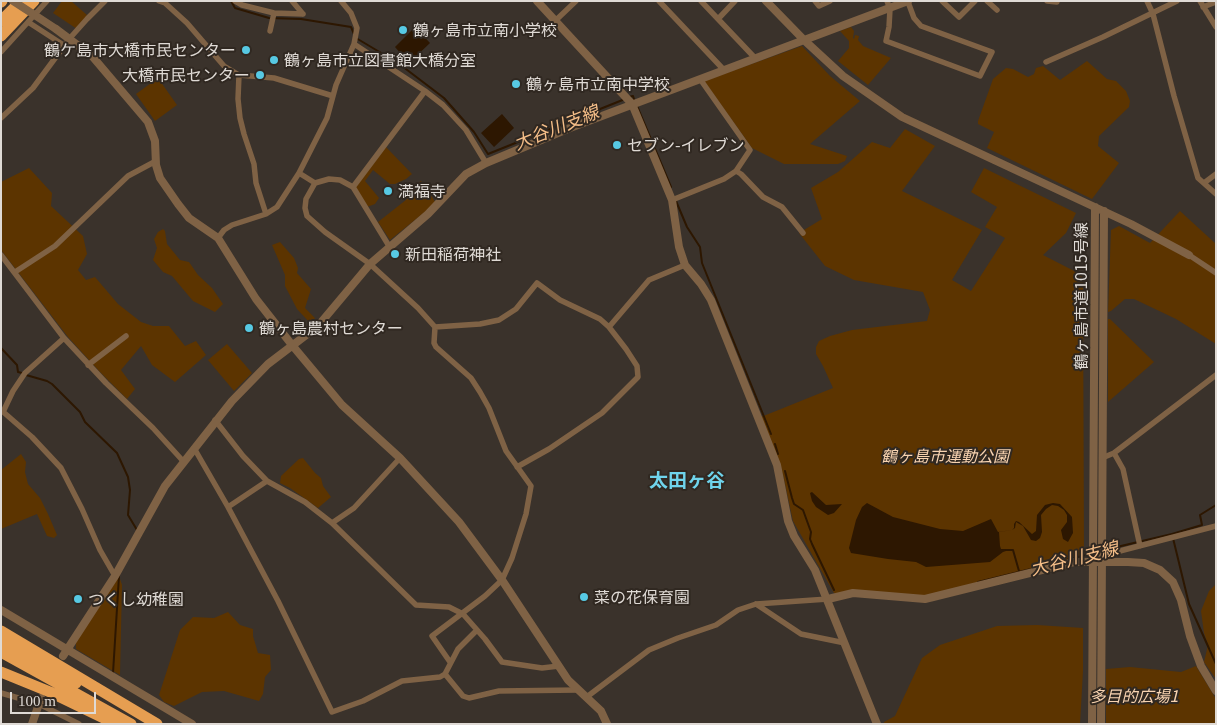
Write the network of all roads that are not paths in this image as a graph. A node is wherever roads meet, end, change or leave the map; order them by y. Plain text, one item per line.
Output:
1 (13, 1) edge
2 (21, 1) edge
3 (34, 1) edge
4 (47, 1) edge
5 (105, 1) edge
6 (235, 1) edge
7 (292, 1) edge
8 (341, 1) edge
9 (537, 1) edge
10 (576, 1) edge
11 (659, 1) edge
12 (701, 1) edge
13 (736, 1) edge
14 (766, 1) edge
15 (815, 1) edge
16 (830, 1) edge
17 (908, 1) edge
18 (942, 1) edge
19 (975, 1) edge
20 (987, 1) edge
21 (1047, 1) edge
22 (1058, 1) edge
23 (1147, 1) edge
24 (1177, 1) edge
25 (163, 2) edge
26 (1216, 2) edge
27 (1202, 4) edge
28 (889, 5) edge
29 (997, 10) dead end
30 (274, 13) junction
31 (1153, 14) junction
32 (718, 19) junction
33 (1, 21) edge
34 (555, 21) junction
35 (28, 22) junction
36 (1216, 27) edge
37 (270, 31) dead end
38 (1, 36) edge
39 (70, 38) junction
40 (804, 40) junction
41 (354, 44) junction
42 (65, 46) junction
43 (1, 52) edge
44 (755, 58) junction
45 (1046, 62) dead end
46 (724, 70) junction
47 (239, 75) junction
48 (700, 79) junction
49 (425, 91) junction
50 (333, 96) junction
51 (628, 101) junction
52 (1, 118) edge
53 (156, 161) junction
54 (486, 163) junction
55 (736, 171) junction
56 (298, 174) junction
57 (1216, 174) edge
58 (315, 183) junction
59 (1204, 184) junction
60 (353, 187) junction
61 (1216, 194) edge
62 (672, 200) junction
63 (1095, 207) junction
64 (1104, 211) junction
65 (266, 214) junction
66 (803, 233) dead end
67 (218, 238) junction
68 (390, 246) junction
69 (1, 255) edge
70 (1189, 255) joint
71 (370, 264) junction
72 (685, 265) junction
73 (15, 272) junction
74 (1216, 273) edge
75 (435, 327) junction
76 (609, 327) junction
77 (126, 336) dead end
78 (64, 338) junction
79 (292, 345) junction
80 (88, 365) junction
81 (1216, 375) edge
82 (2, 411) edge
83 (216, 420) junction
84 (194, 448) junction
85 (1114, 453) junction
86 (400, 458) junction
87 (1102, 458) junction
88 (183, 461) junction
89 (517, 467) junction
90 (267, 481) junction
91 (228, 507) junction
92 (332, 523) junction
93 (1216, 526) edge
94 (1140, 546) junction
95 (1116, 552) dead end
96 (1098, 561) junction
97 (115, 576) junction
98 (502, 580) junction
99 (828, 599) junction
100 (756, 604) junction
101 (1, 610) edge
102 (463, 614) junction
103 (477, 630) junction
104 (1, 631) edge
105 (1, 642) edge
106 (845, 643) junction
107 (1, 652) edge
108 (65, 652) junction
109 (450, 662) junction
110 (559, 666) junction
111 (1, 672) edge
112 (445, 674) junction
113 (578, 690) junction
114 (1216, 691) edge
115 (1, 693) edge
116 (588, 696) junction
117 (40, 701) junction
118 (32, 724) edge
119 (79, 724) edge
120 (116, 724) edge
121 (131, 724) edge
122 (150, 724) edge
123 (157, 724) edge
124 (192, 724) edge
125 (607, 724) edge
126 (877, 724) edge
127 (1092, 724) edge
128 (1101, 724) edge

1 - 39 street, bridge
2 - 33 highway
3 - 38 highway
4 - 35 street
5 - 39 street
6 - 30 street
7 - 30 street
8 - 41 street
9 - 34 street
10 - 34 street
11 - 46 street
12 - 32 street
13 - 32 street
14 - 40 street, 鶴ヶ島市道1015号線
15 - 16 street
17 - 28 street
17 - 28 street
18 - 19 street
20 - 29 street
21 - 22 street
23 - 31 street
24 - 31 street
25 - 47 street
26 - 27 street
27 - 36 street
28 - 40 street
30 - 37 street
31 - 45 street
31 - 59 street
32 - 44 street
34 - 51 street
35 - 42 street
35 - 43 street
39 - 42 street
39 - 53 street
40 - 44 street
40 - 63 street, 鶴ヶ島市道1015号線
41 - 49 street
41 - 50 street
42 - 52 street
44 - 46 street
46 - 48 street
47 - 50 street
47 - 65 street
48 - 51 street
48 - 55 street
49 - 54 street
49 - 60 street
50 - 56 street
51 - 54 street
51 - 62 street
53 - 67 street
53 - 73 street
54 - 68 street
55 - 62 street
55 - 66 street
56 - 58 street
56 - 65 street
57 - 59 street
58 - 60 street
58 - 71 street
59 - 61 street
60 - 68 street
62 - 72 street
63 - 64 street
63 - 96 street, 鶴ヶ島市道1015号線
64 - 70 street
64 - 87 street, 鶴ヶ島市道1015号線
65 - 67 street
67 - 79 street
68 - 71 street
69 - 73 street
70 - 74 street
71 - 75 street
71 - 79 street
72 - 76 street
72 - 99 street
73 - 78 street
75 - 76 street
75 - 89 street
76 - 89 street
77 - 80 street
78 - 80 street
78 - 82 street
79 - 83 street
79 - 86 street
80 - 88 street
81 - 85 street
82 - 97 street
83 - 84 street
83 - 90 street
84 - 88 street
84 - 91 street
85 - 87 street
85 - 94 street
86 - 92 street
86 - 98 street
87 - 96 street, 鶴ヶ島市道1015号線
88 - 97 street
89 - 98 street
90 - 91 street
90 - 92 street
91 - 112 street
92 - 102 street
93 - 94 street
94 - 95 street
96 - 99 street
96 - 114 street
96 - 127 street, 鶴ヶ島市道1015号線
96 - 128 street, 鶴ヶ島市道1015号線
97 - 108 street
98 - 102 street
98 - 110 street
99 - 100 street
99 - 106 street
100 - 106 street
100 - 116 street
101 - 108 street
102 - 103 street
102 - 109 street
103 - 109 street
103 - 110 street
104 - 123 highway
105 - 122 highway
106 - 126 street
107 - 121 highway
108 - 124 street
109 - 112 street
110 - 113 street
111 - 120 highway
112 - 113 street
113 - 116 street
115 - 117 street
116 - 125 street
117 - 118 street
117 - 119 street

